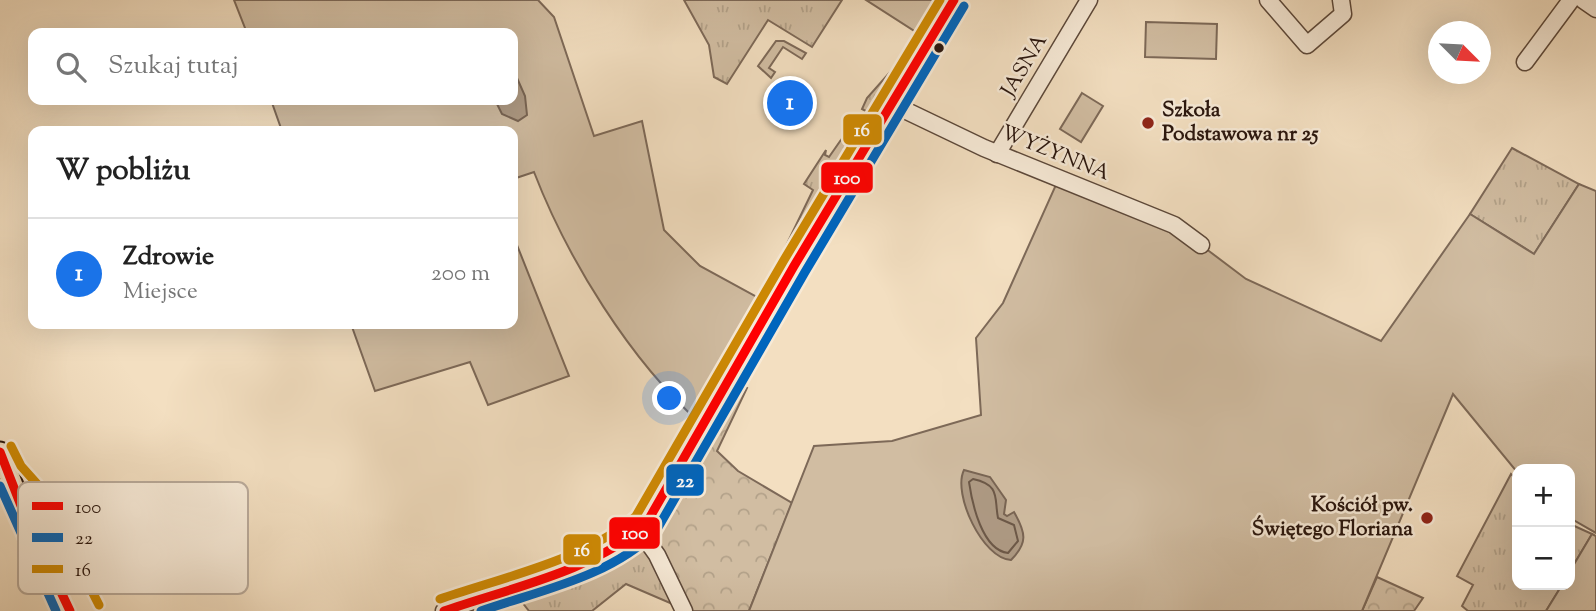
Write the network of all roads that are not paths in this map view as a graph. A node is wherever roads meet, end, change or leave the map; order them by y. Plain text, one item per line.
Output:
1 (954, 0) edge
2 (1088, 0) edge
3 (1268, 0) edge
4 (1341, 0) edge
5 (1571, 0) edge
6 (1583, 0) edge
7 (1596, 9) edge
8 (1525, 62) dead end
9 (892, 104) junction
10 (997, 154) junction
11 (1201, 245) dead end
12 (0, 452) edge
13 (11, 473) junction
14 (19, 482) edge
15 (18, 494) edge
16 (640, 531) junction
17 (62, 594) edge
18 (79, 594) edge
19 (70, 611) edge
20 (88, 611) edge
21 (444, 611) edge
22 (684, 611) edge

1 - 9 street
2 - 10 street, JASNA
3 - 4 street
5 - 8 street
6 - 7 street
9 - 10 street, WYŻYNNA
9 - 16 street
10 - 11 street, WYŻYNNA
12 - 13 main road
13 - 14 main road
13 - 15 main road
16 - 21 street
16 - 22 street
17 - 19 main road
18 - 20 main road

